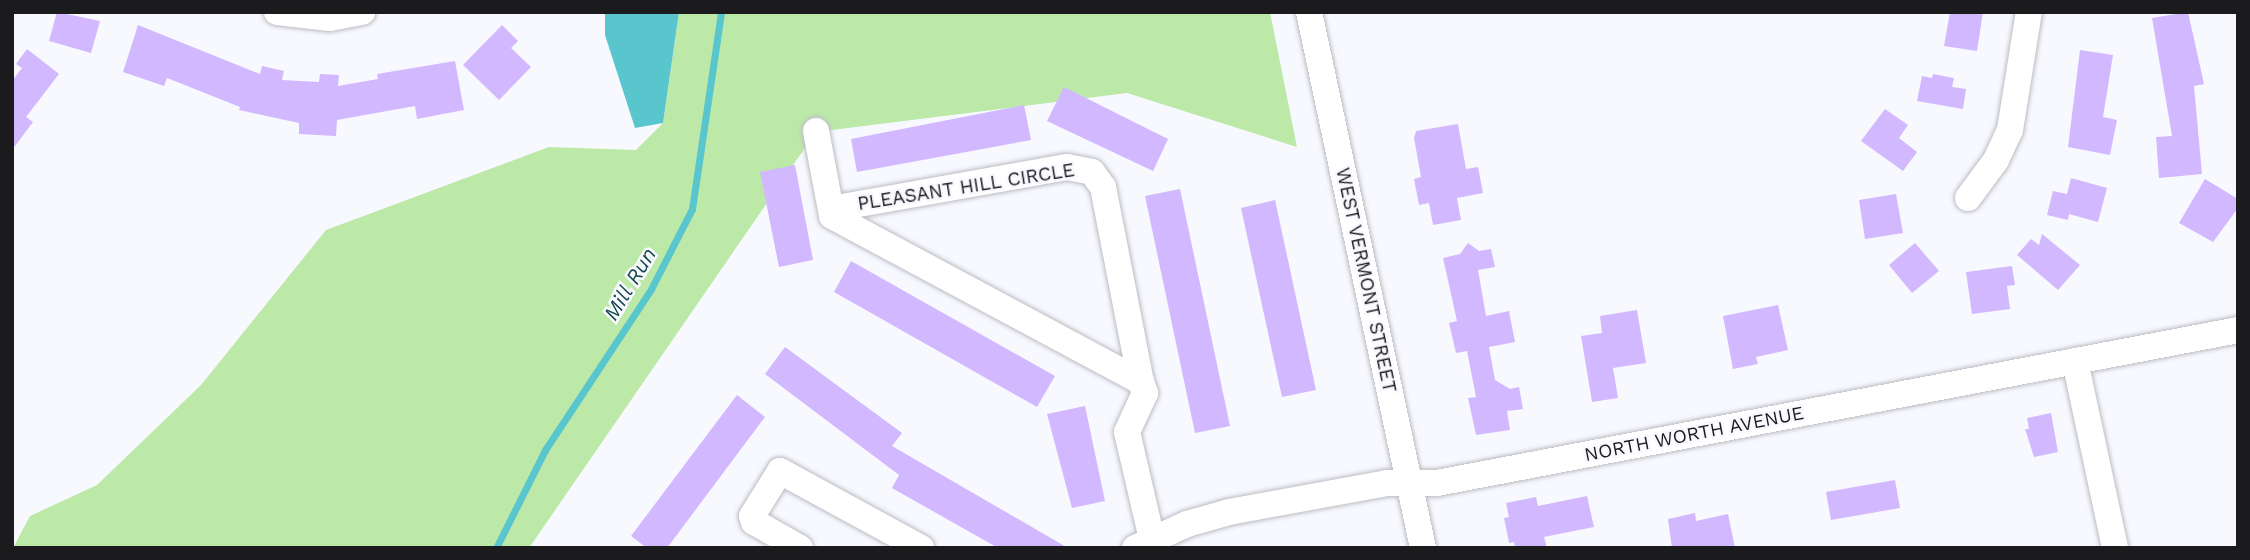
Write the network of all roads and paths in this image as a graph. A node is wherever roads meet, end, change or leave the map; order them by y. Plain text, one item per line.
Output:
1 (277, 12) edge
2 (362, 12) edge
3 (1309, 12) edge
4 (2029, 12) edge
5 (816, 131) dead end
6 (1968, 198) dead end
7 (831, 209) junction
8 (2238, 330) edge
9 (2075, 361) junction
10 (1141, 382) junction
11 (1410, 484) junction
12 (1147, 545) edge
13 (800, 548) edge
14 (921, 548) edge
15 (1423, 548) edge
16 (2115, 548) edge

1 - 2 street
3 - 11 street, WEST VERMONT STREET
4 - 6 street
5 - 7 street, PLEASANT HILL CIRCLE
7 - 10 street, PLEASANT HILL CIRCLE
7 - 10 street, PLEASANT HILL CIRCLE
8 - 9 street, NORTH WORTH AVENUE
9 - 11 street, NORTH WORTH AVENUE
9 - 16 street
10 - 12 street, PLEASANT HILL CIRCLE
11 - 12 street, NORTH WORTH AVENUE
11 - 15 street, WEST VERMONT STREET
13 - 14 street

